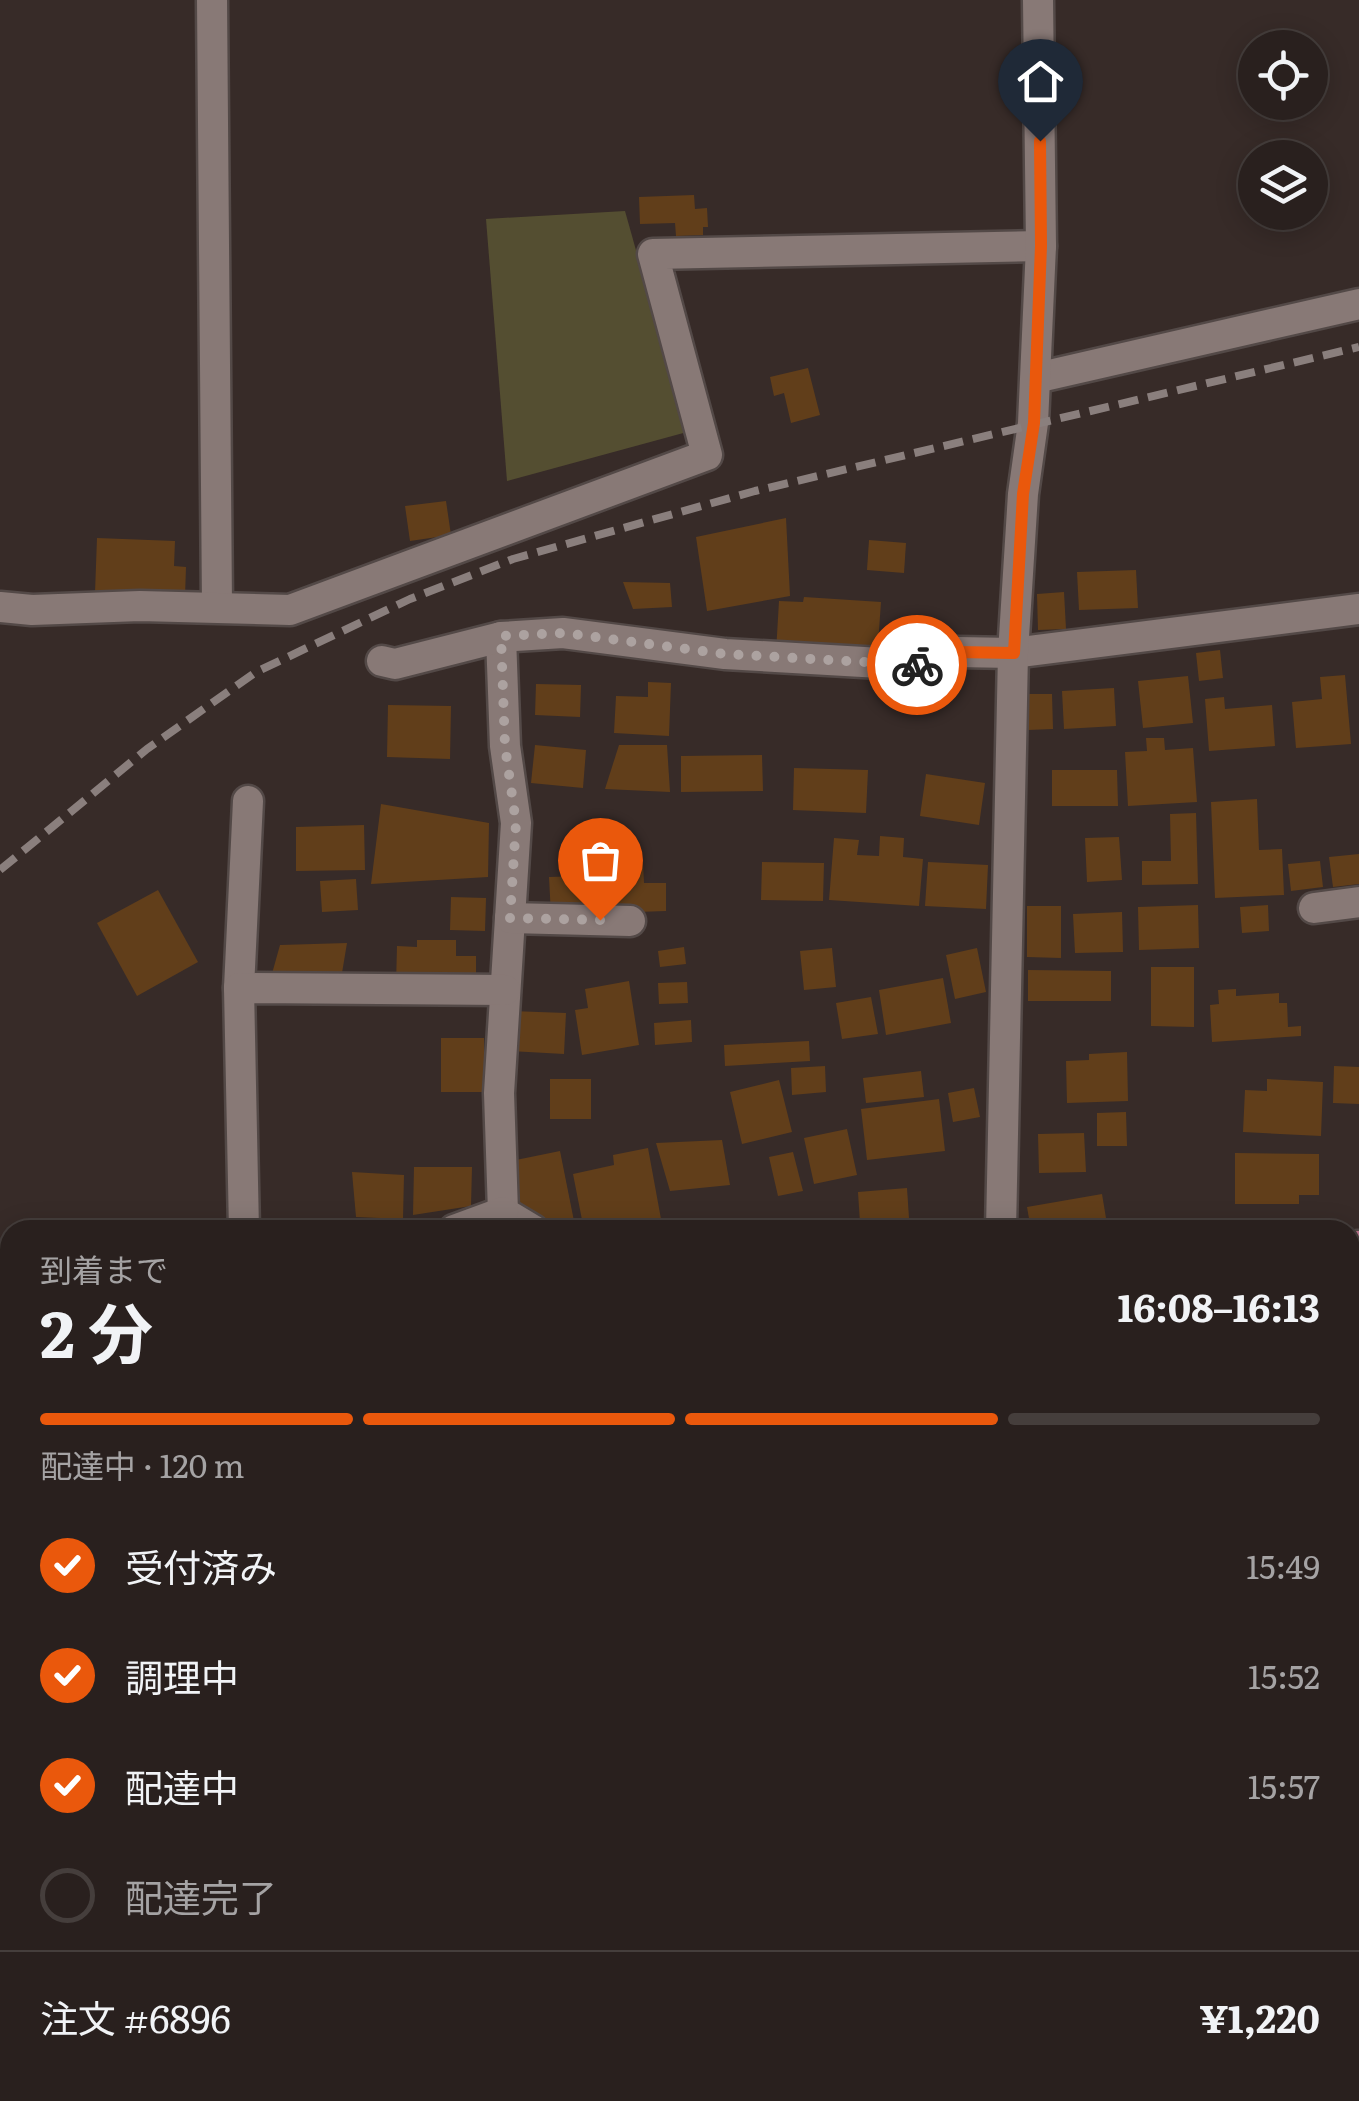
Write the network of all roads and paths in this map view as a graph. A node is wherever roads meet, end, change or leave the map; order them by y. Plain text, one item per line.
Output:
1 (212, 0) edge
2 (1038, 0) edge
3 (1041, 246) junction
4 (1359, 304) edge
5 (1036, 378) junction
6 (0, 607) edge
7 (217, 607) junction
8 (1359, 609) edge
9 (501, 636) junction
10 (1014, 653) junction
11 (382, 662) dead end
12 (248, 801) dead end
13 (1359, 902) edge
14 (1314, 908) dead end
15 (510, 918) junction
16 (630, 921) dead end
17 (238, 988) junction
18 (506, 990) junction
19 (502, 1212) junction
20 (244, 1220) edge
21 (481, 1220) edge
22 (516, 1220) edge
23 (1001, 1220) edge

1 - 7 street
2 - 3 street
3 - 5 street
3 - 7 street
4 - 5 street
5 - 10 street
6 - 7 street
8 - 10 street
9 - 10 street
9 - 11 street
9 - 15 street
10 - 23 street
12 - 17 street
13 - 14 street
15 - 16 street
15 - 18 street
17 - 18 street
17 - 20 street
18 - 19 street
19 - 21 street
19 - 22 street

